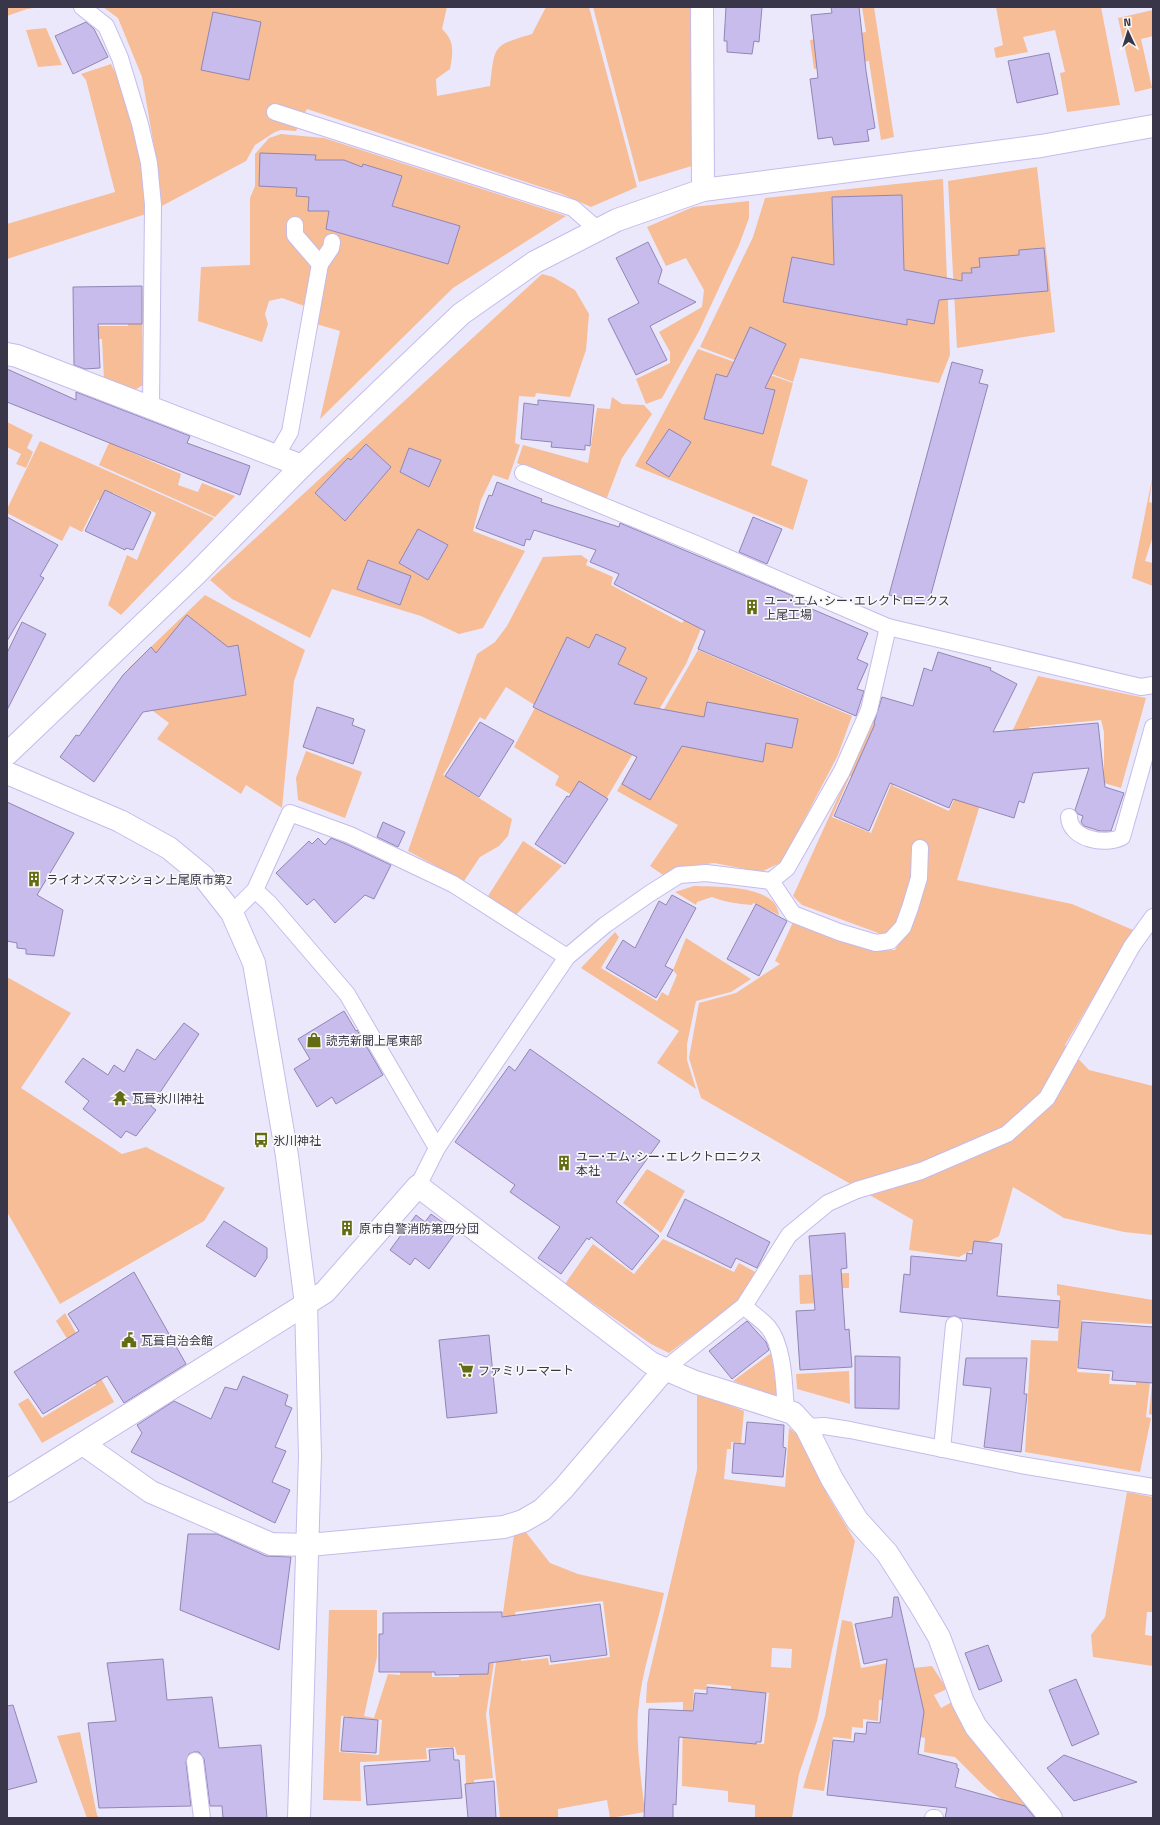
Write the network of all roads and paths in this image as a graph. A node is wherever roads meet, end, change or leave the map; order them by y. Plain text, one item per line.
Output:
1 (82, 7) edge
2 (702, 7) edge
3 (275, 112) dead end
4 (1153, 126) edge
5 (703, 190) junction
6 (295, 225) dead end
7 (598, 230) junction
8 (332, 242) dead end
9 (320, 264) junction
10 (7, 354) edge
11 (151, 406) junction
12 (276, 456) junction
13 (302, 466) junction
14 (523, 473) dead end
15 (888, 627) junction
16 (1153, 685) edge
17 (1153, 727) edge
18 (7, 754) edge
19 (7, 773) edge
20 (1069, 818) dead end
21 (920, 848) dead end
22 (771, 882) junction
23 (255, 890) junction
24 (232, 913) junction
25 (1153, 917) edge
26 (567, 957) junction
27 (437, 1148) junction
28 (418, 1186) junction
29 (306, 1304) junction
30 (744, 1306) junction
31 (954, 1325) dead end
32 (665, 1369) junction
33 (786, 1411) junction
34 (806, 1426) junction
35 (82, 1444) junction
36 (942, 1449) junction
37 (1153, 1486) edge
38 (7, 1491) edge
39 (309, 1545) junction
40 (195, 1761) dead end
41 (202, 1818) edge
42 (299, 1818) edge
43 (1051, 1818) edge

1 - 11 lane
2 - 5 street
3 - 7 lane
4 - 5 street
5 - 7 street
6 - 9 lane
7 - 13 street
8 - 9 lane
9 - 12 lane
10 - 11 street
11 - 12 street
12 - 13 street
13 - 18 street
14 - 15 lane
15 - 16 lane
15 - 22 lane
17 - 20 lane
19 - 24 street
21 - 22 lane
22 - 26 lane
23 - 24 lane
23 - 26 lane
23 - 27 lane
24 - 29 street
25 - 30 lane
26 - 27 lane
27 - 28 lane
28 - 29 street
28 - 32 street
29 - 35 street
29 - 39 street
30 - 32 lane
30 - 33 lane
31 - 36 lane
32 - 33 street
32 - 39 street
33 - 34 street
34 - 36 lane
34 - 43 street
35 - 38 street
35 - 39 street
36 - 37 lane
39 - 42 street
40 - 41 lane

